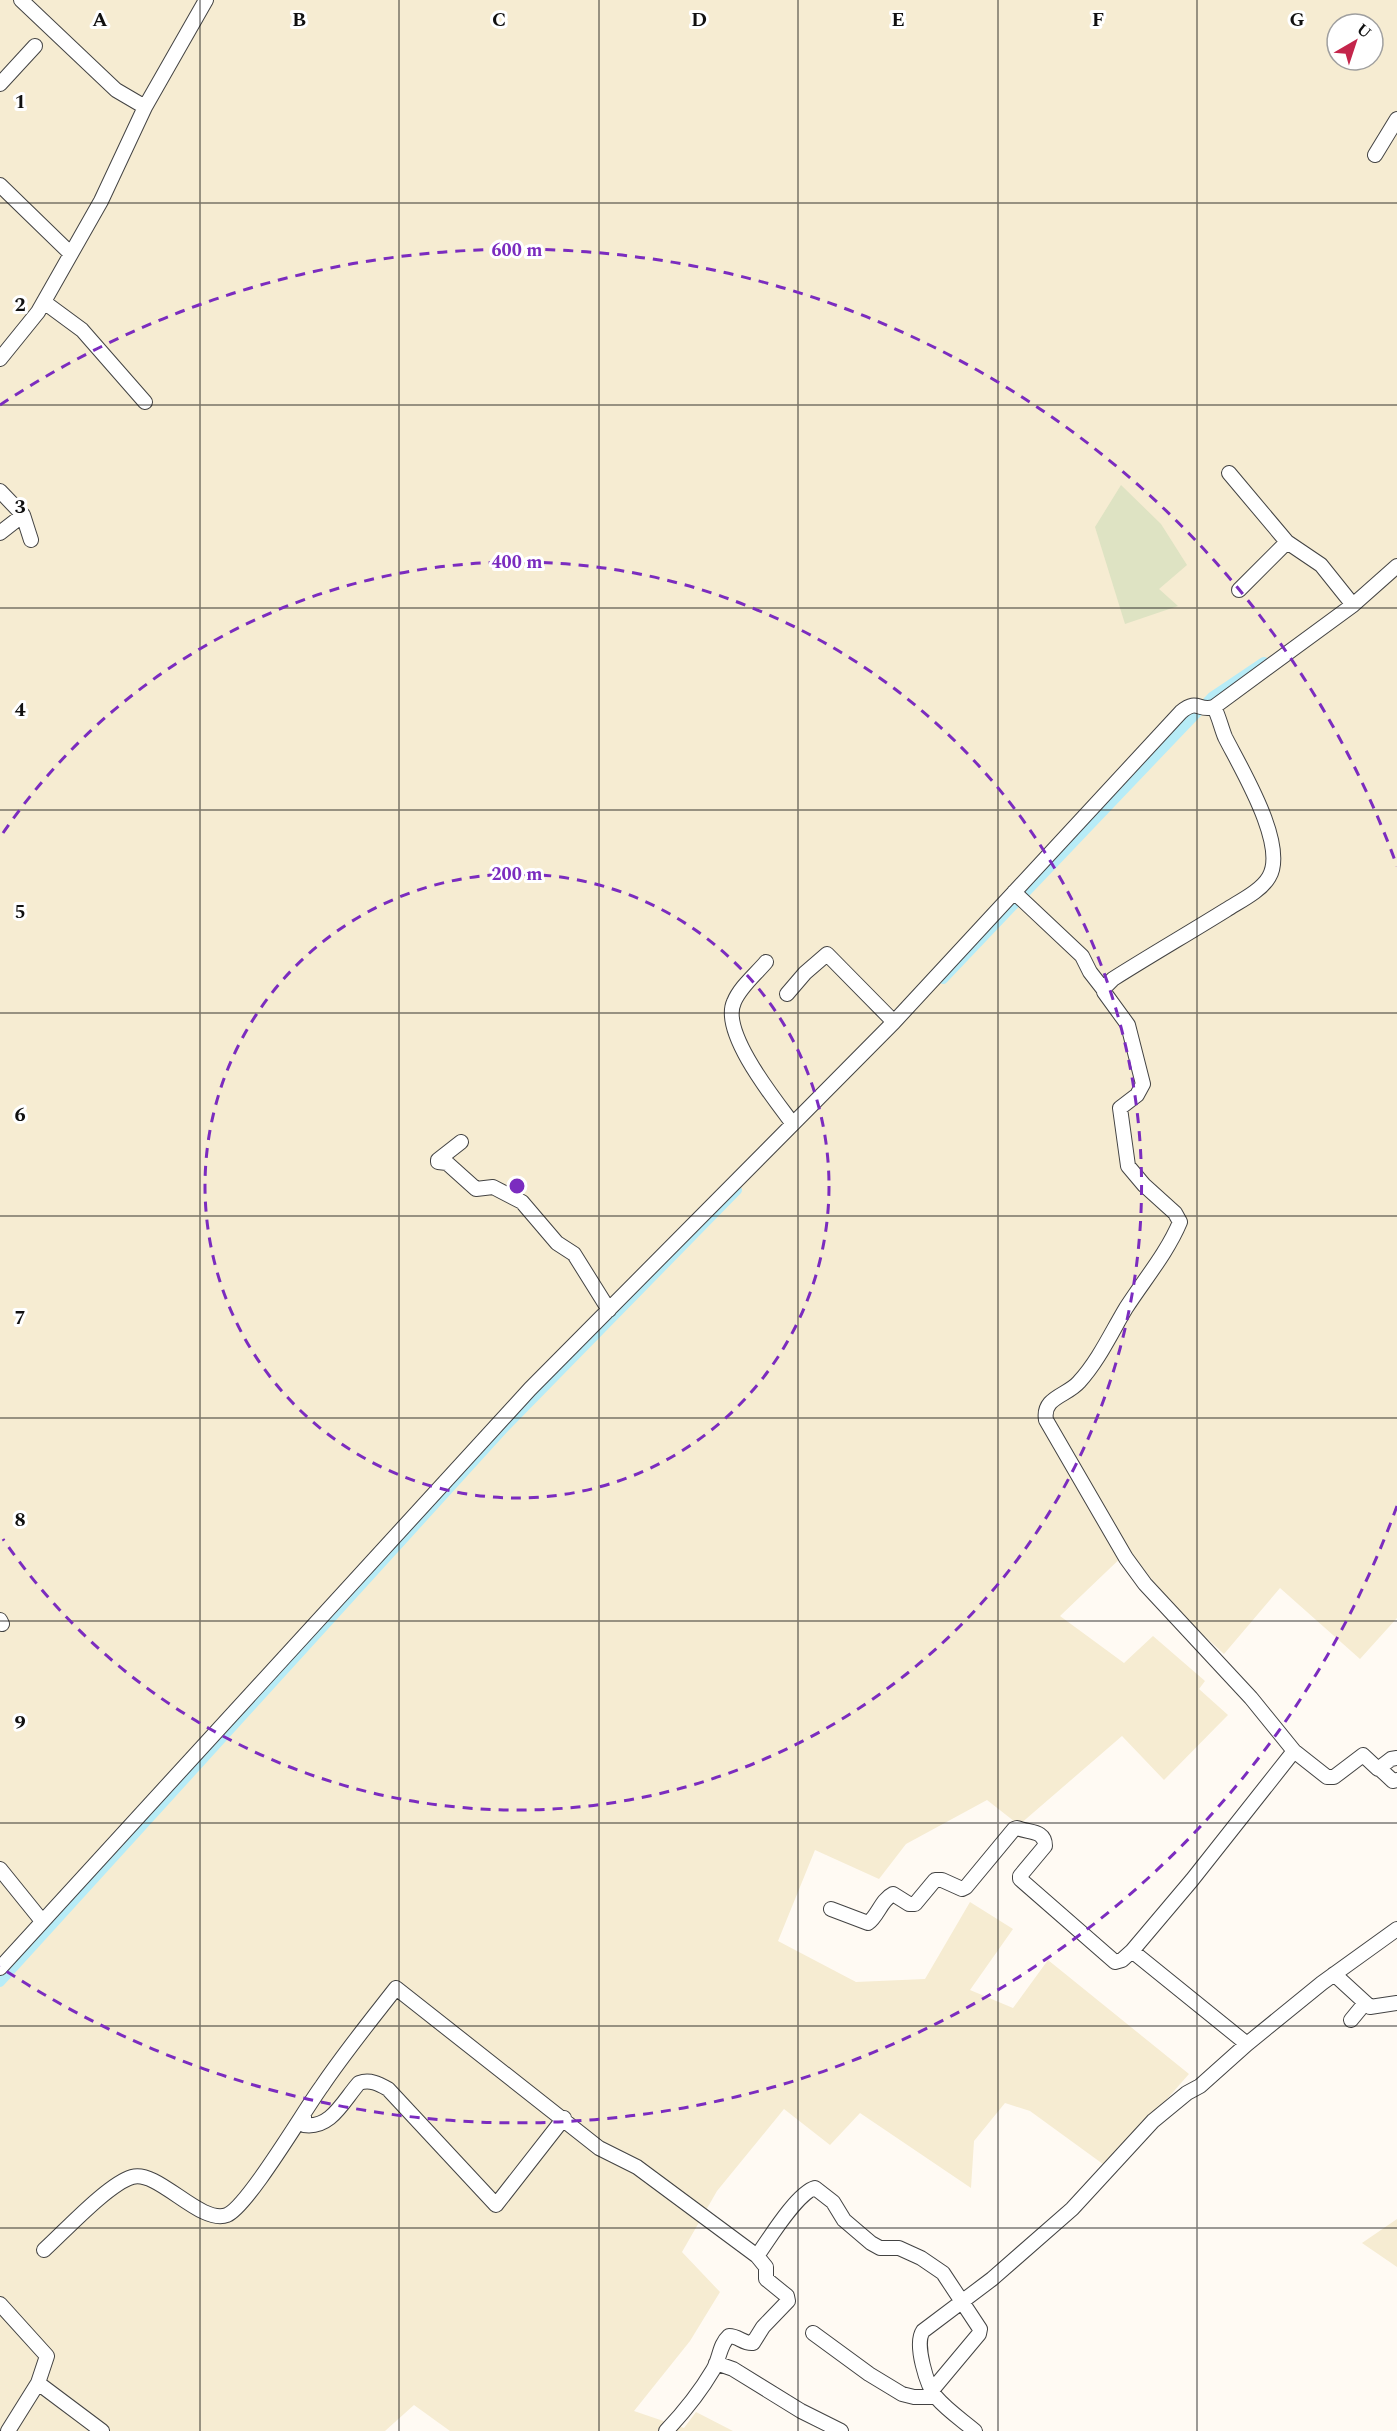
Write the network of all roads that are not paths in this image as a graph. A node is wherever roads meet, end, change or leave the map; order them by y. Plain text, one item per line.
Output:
1 (21, 0) edge
2 (206, 0) edge
3 (35, 46) dead end
4 (0, 84) edge
5 (145, 106) junction
6 (1397, 119) edge
7 (1375, 155) dead end
8 (0, 185) edge
9 (70, 253) junction
10 (44, 302) junction
11 (0, 358) edge
12 (145, 402) dead end
13 (1229, 473) dead end
14 (0, 491) edge
15 (23, 515) junction
16 (0, 533) edge
17 (30, 540) dead end
18 (1287, 542) junction
19 (1397, 566) edge
20 (1239, 590) dead end
21 (1350, 601) junction
22 (1205, 706) junction
23 (1019, 897) junction
24 (766, 962) dead end
25 (1104, 990) junction
26 (787, 994) dead end
27 (894, 1022) junction
28 (793, 1124) junction
29 (460, 1142) dead end
30 (609, 1310) junction
31 (1294, 1751) junction
32 (1397, 1758) edge
33 (1380, 1769) junction
34 (1397, 1780) edge
35 (0, 1869) edge
36 (831, 1910) dead end
37 (42, 1922) junction
38 (1397, 1929) edge
39 (1132, 1951) junction
40 (0, 1968) edge
41 (1334, 1974) junction
42 (1365, 2003) junction
43 (1397, 2003) edge
44 (1351, 2020) dead end
45 (1247, 2044) junction
46 (304, 2113) junction
47 (564, 2118) junction
48 (45, 2250) dead end
49 (757, 2256) junction
50 (961, 2301) junction
51 (0, 2304) edge
52 (813, 2333) dead end
53 (716, 2363) junction
54 (38, 2383) junction
55 (934, 2393) junction
56 (8, 2431) edge
57 (102, 2431) edge
58 (666, 2431) edge
59 (841, 2431) edge
60 (975, 2431) edge

1 - 5 street
2 - 5 street
3 - 4 street
5 - 9 street
6 - 7 street
8 - 9 street
9 - 10 street
10 - 11 street
10 - 12 street
13 - 18 street
14 - 15 street
15 - 16 street
15 - 17 street
18 - 20 street
18 - 21 street
19 - 21 street
21 - 22 street
22 - 23 street
22 - 25 street
23 - 25 street
23 - 27 street
24 - 28 street
25 - 31 street
26 - 27 street
27 - 28 street
28 - 30 street
29 - 30 street
30 - 37 street
31 - 33 street
31 - 39 street
32 - 33 street
33 - 34 street
35 - 37 street
36 - 39 street
37 - 40 street
38 - 41 street
39 - 45 street
41 - 42 street
41 - 45 street
42 - 43 street
42 - 44 street
45 - 50 street
46 - 47 street
46 - 47 street
46 - 48 street
47 - 49 street
49 - 50 street
49 - 53 street
50 - 55 street
50 - 55 street
51 - 54 street
52 - 55 street
53 - 58 street
53 - 59 street
54 - 56 street
54 - 57 street
55 - 60 street

